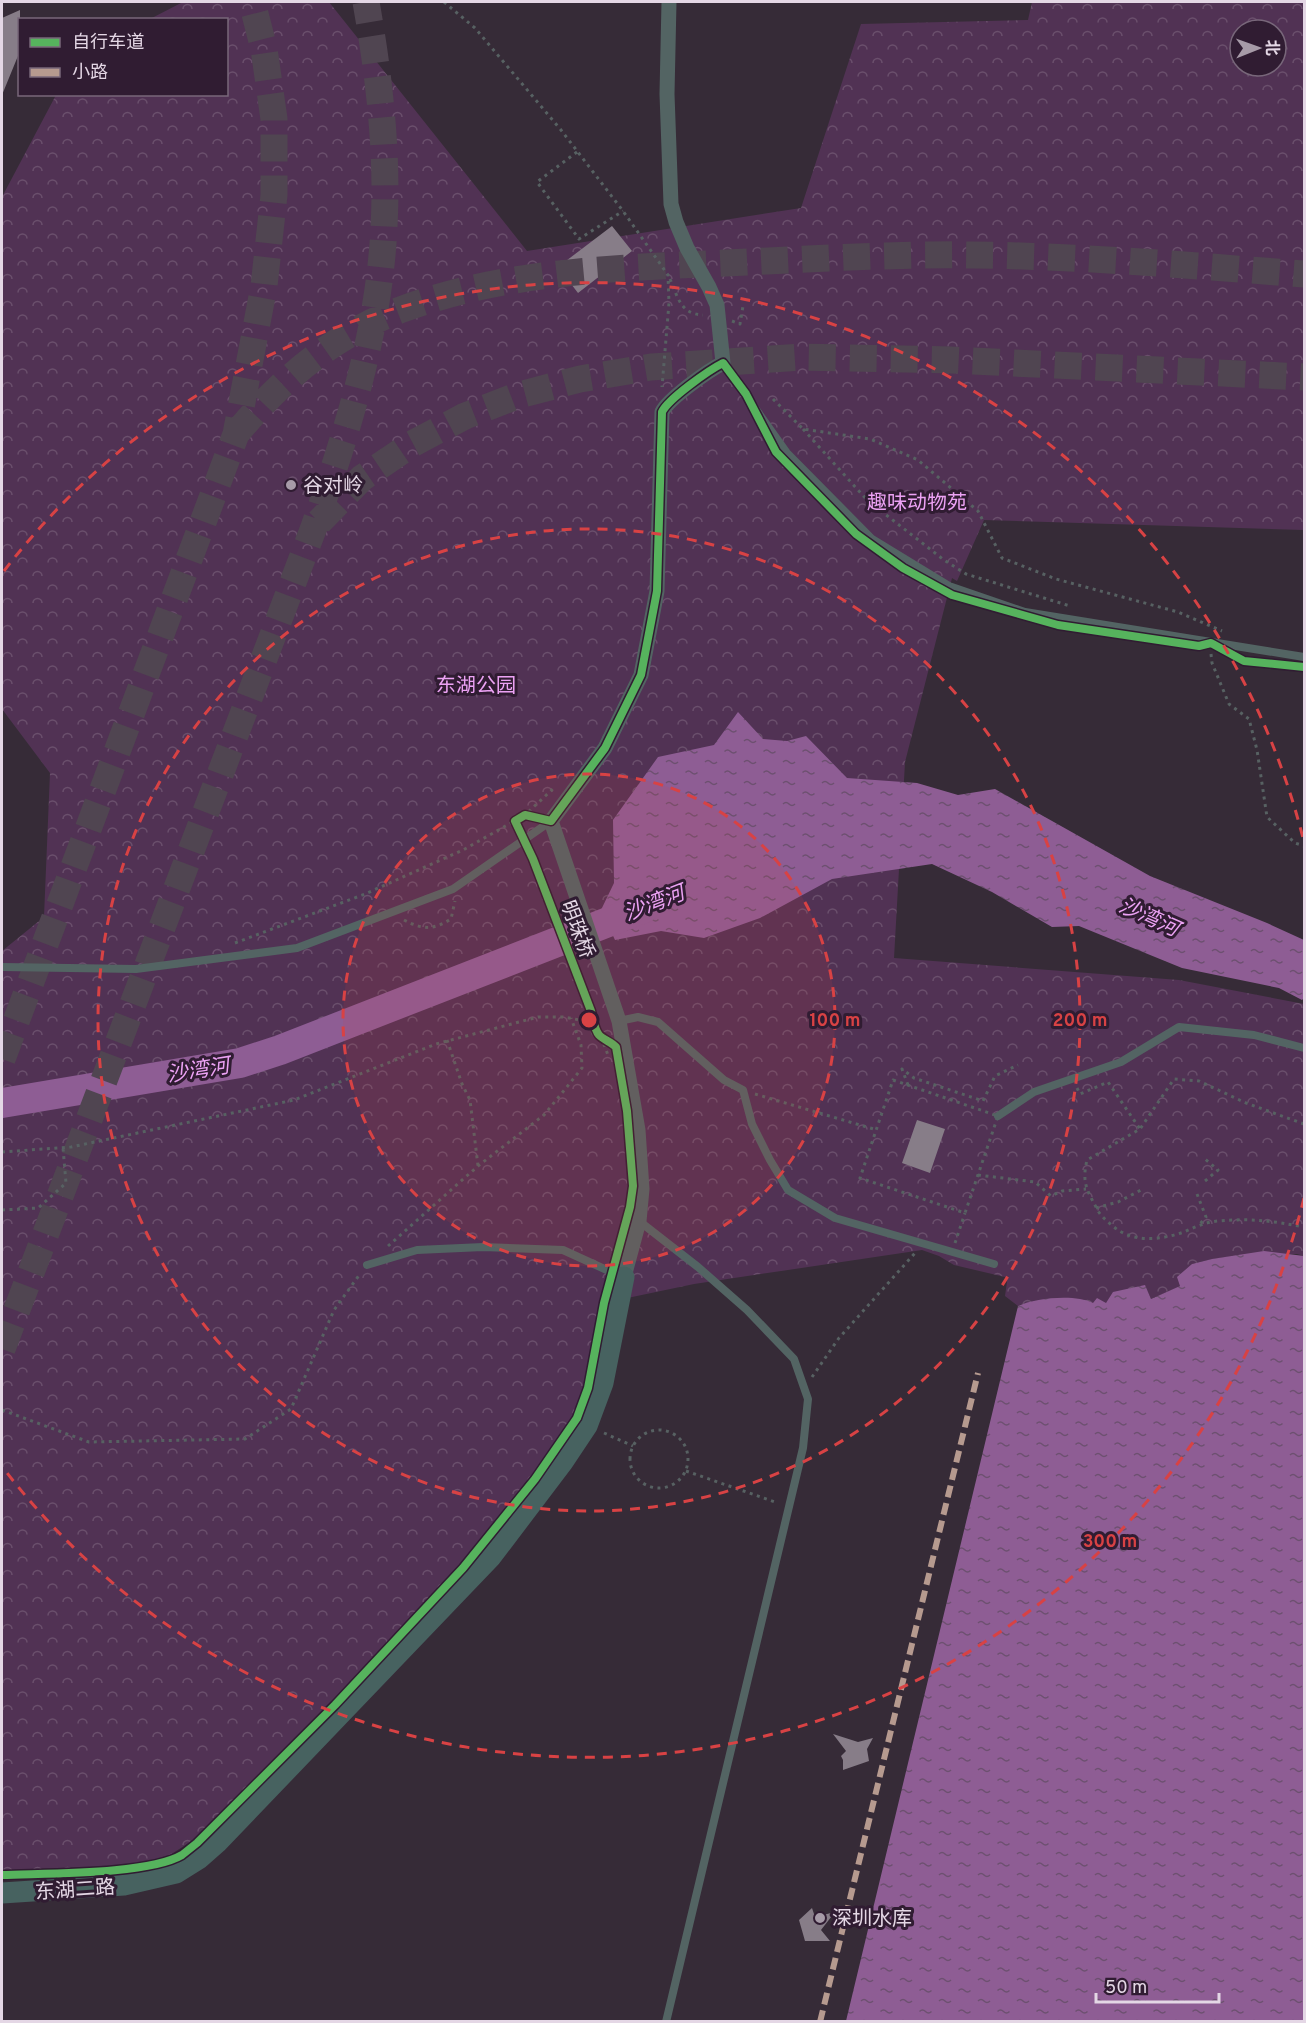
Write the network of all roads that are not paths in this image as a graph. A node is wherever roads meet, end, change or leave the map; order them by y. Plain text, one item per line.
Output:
1 (655, 2) edge
2 (669, 2) edge
3 (669, 18) junction
4 (723, 363) junction
5 (1305, 657) edge
6 (551, 821) junction
7 (2, 967) edge
8 (619, 1021) junction
9 (1305, 1048) edge
10 (998, 1116) road end
11 (639, 1221) junction
12 (994, 1264) dead end
13 (367, 1265) road end
14 (624, 1277) junction
15 (2, 1893) edge
16 (666, 2022) edge

1 - 3 street
2 - 3 street
3 - 4 street
4 - 5 lane
4 - 6 street
6 - 7 lane
6 - 8 street, 明珠桥
8 - 11 street, 明珠桥
8 - 12 lane
9 - 10 lane
11 - 14 street, 明珠桥
11 - 16 lane
13 - 14 lane
14 - 15 street, 东湖二路

